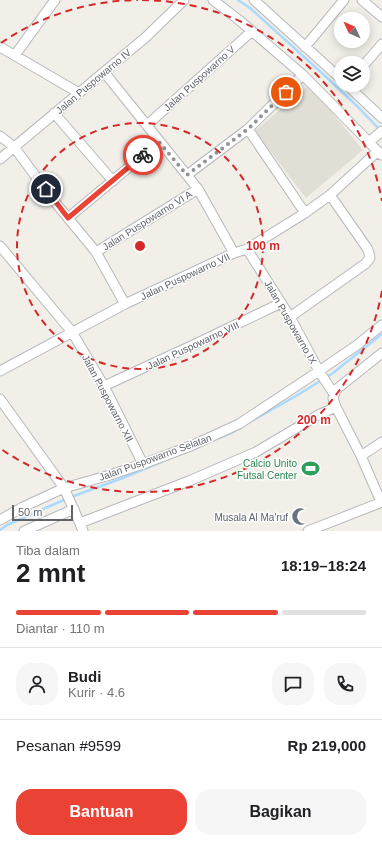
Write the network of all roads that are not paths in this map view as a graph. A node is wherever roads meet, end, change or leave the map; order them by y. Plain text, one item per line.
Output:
1 (55, 0) edge
2 (184, 0) edge
3 (213, 0) edge
4 (254, 0) edge
5 (344, 0) edge
6 (362, 0) edge
7 (382, 17) edge
8 (252, 31) junction
9 (382, 44) edge
10 (0, 47) edge
11 (305, 47) junction
12 (15, 55) junction
13 (370, 58) edge
14 (104, 72) junction
15 (334, 73) edge
16 (303, 75) junction
17 (354, 92) edge
18 (79, 93) junction
19 (54, 113) junction
20 (382, 118) edge
21 (147, 125) junction
22 (248, 129) junction
23 (382, 131) edge
24 (0, 136) edge
25 (370, 141) junction
26 (159, 142) junction
27 (14, 146) junction
28 (380, 154) edge
29 (0, 159) edge
30 (187, 175) junction
31 (113, 181) junction
32 (198, 189) junction
33 (330, 196) junction
34 (305, 213) junction
35 (68, 218) junction
36 (0, 246) edge
37 (247, 250) junction
38 (96, 252) junction
39 (234, 253) junction
40 (280, 302) junction
41 (125, 304) junction
42 (290, 317) junction
43 (382, 325) edge
44 (72, 332) junction
45 (382, 353) edge
46 (0, 370) edge
47 (321, 374) junction
48 (104, 386) junction
49 (333, 392) junction
50 (0, 399) edge
51 (336, 407) junction
52 (382, 442) edge
53 (361, 456) junction
54 (143, 464) junction
55 (65, 490) junction
56 (381, 502) edge
57 (73, 508) junction
58 (0, 520) edge
59 (81, 527) edge
60 (24, 531) edge
61 (310, 531) edge

1 - 12 street
2 - 14 street, Jalan Puspowarno IV
3 - 8 street
4 - 11 street
5 - 11 street
6 - 7 street
8 - 16 street
8 - 21 street, Jalan Puspowarno V
9 - 13 street
10 - 12 street
11 - 15 street
12 - 18 street
14 - 18 street, Jalan Puspowarno IV
14 - 21 street
16 - 22 street
16 - 25 street
17 - 20 street
18 - 19 street, Jalan Puspowarno IV
19 - 27 street, Jalan Puspowarno IV
19 - 31 street
21 - 26 street
22 - 30 street
22 - 34 street
23 - 25 street
24 - 27 street
25 - 28 street
26 - 30 street
26 - 31 street
27 - 29 street, Jalan Puspowarno IV
27 - 35 street
28 - 33 street, Jalan Puspowarno VII
30 - 32 street
31 - 35 street
32 - 38 street, Jalan Puspowarno VI A
32 - 39 street
33 - 34 street, Jalan Puspowarno VII
33 - 42 street
34 - 37 street, Jalan Puspowarno VII
35 - 38 street
36 - 44 street, Jalan Puspowarno XII
37 - 39 street, Jalan Puspowarno VII
37 - 40 street, Jalan Puspowarno IX
38 - 41 street
39 - 41 street, Jalan Puspowarno VII
40 - 42 street, Jalan Puspowarno IX
40 - 48 street, Jalan Puspowarno VIII
41 - 44 street, Jalan Puspowarno VII
42 - 47 street, Jalan Puspowarno IX
43 - 47 street, Jalan Puspowarno Selatan
44 - 46 street, Jalan Puspowarno VII
44 - 48 street, Jalan Puspowarno XII
45 - 49 street
47 - 49 street, Jalan Puspowarno IX
47 - 54 street, Jalan Puspowarno Selatan
48 - 54 street, Jalan Puspowarno XII
49 - 51 street
50 - 55 street
51 - 53 street
51 - 59 street
52 - 53 street
53 - 56 street
54 - 55 street, Jalan Puspowarno Selatan
55 - 57 street
55 - 58 street, Jalan Puspowarno Selatan
56 - 61 street
57 - 59 street
57 - 60 street

